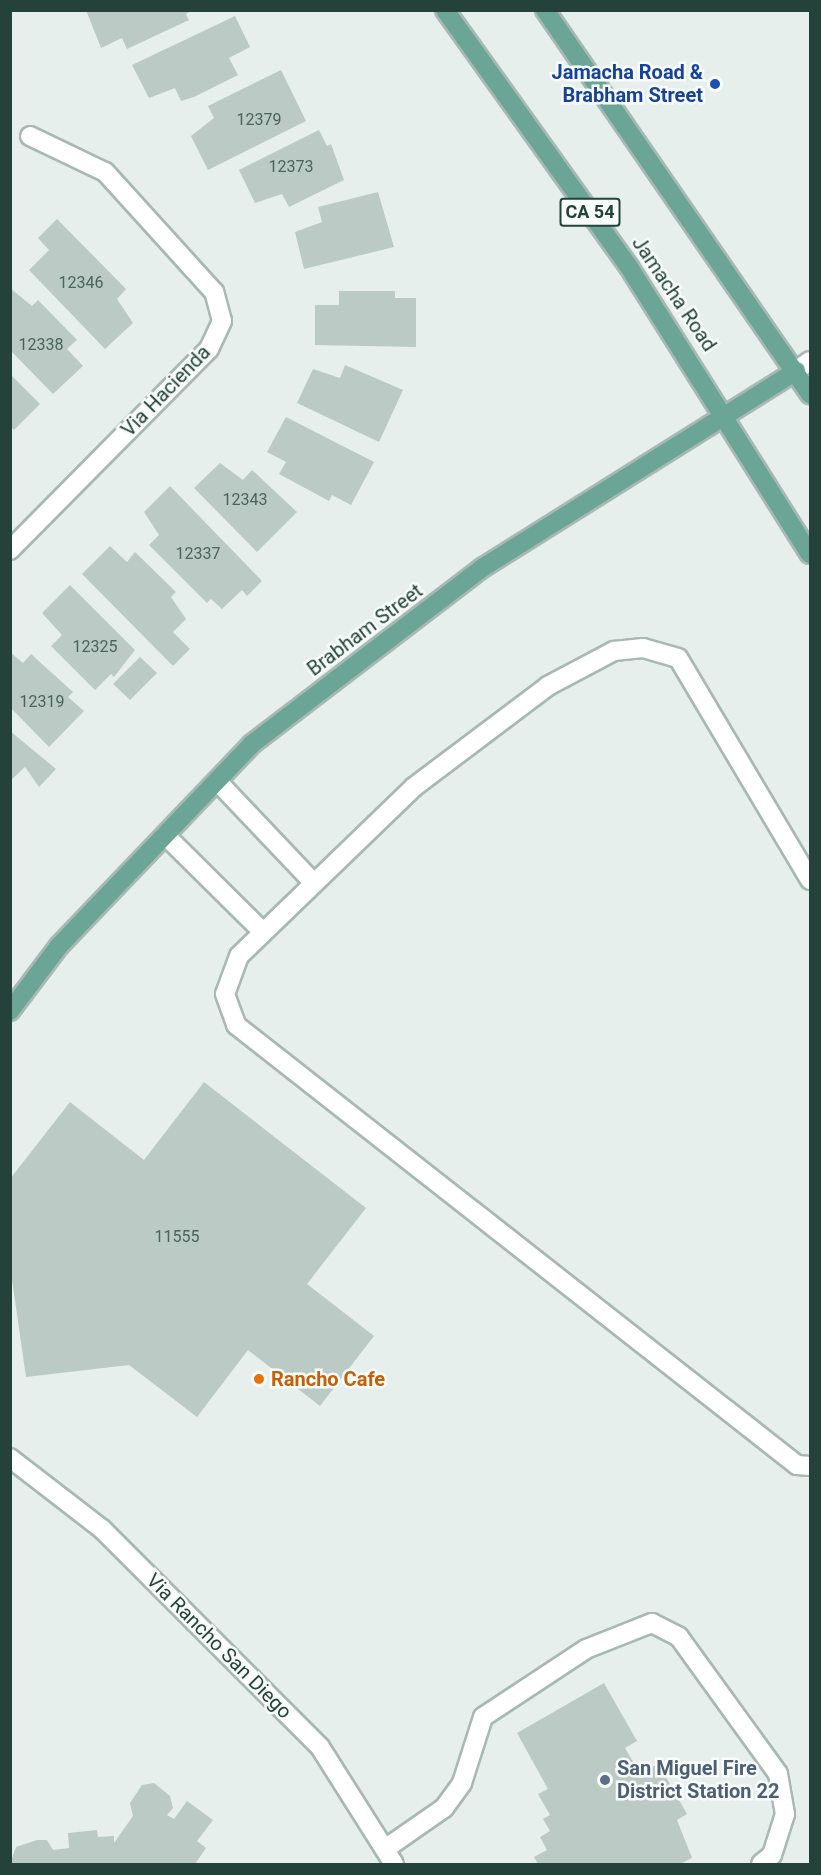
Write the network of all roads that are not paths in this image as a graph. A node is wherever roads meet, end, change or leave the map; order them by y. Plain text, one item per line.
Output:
1 (445, 10) edge
2 (545, 10) edge
3 (30, 136) dead end
4 (803, 366) edge
5 (810, 394) edge
6 (729, 417) junction
7 (10, 550) edge
8 (810, 554) edge
9 (218, 782) junction
10 (165, 835) junction
11 (810, 880) edge
12 (314, 883) junction
13 (263, 932) junction
14 (10, 1011) edge
15 (10, 1458) edge
16 (810, 1466) edge
17 (389, 1857) edge
18 (761, 1864) edge

1 - 6 main road, Jamacha Road / CA 54
2 - 4 main road
3 - 7 street, Via Hacienda
4 - 5 main road
4 - 6 main road, Brabham Street
6 - 8 main road, Jamacha Road / CA 54
6 - 9 main road, Brabham Street
9 - 10 main road, Brabham Street
9 - 12 street
10 - 13 street
10 - 14 main road, Brabham Street
11 - 12 street
12 - 13 street
13 - 16 street
15 - 17 street, Via Rancho San Diego
17 - 18 street

